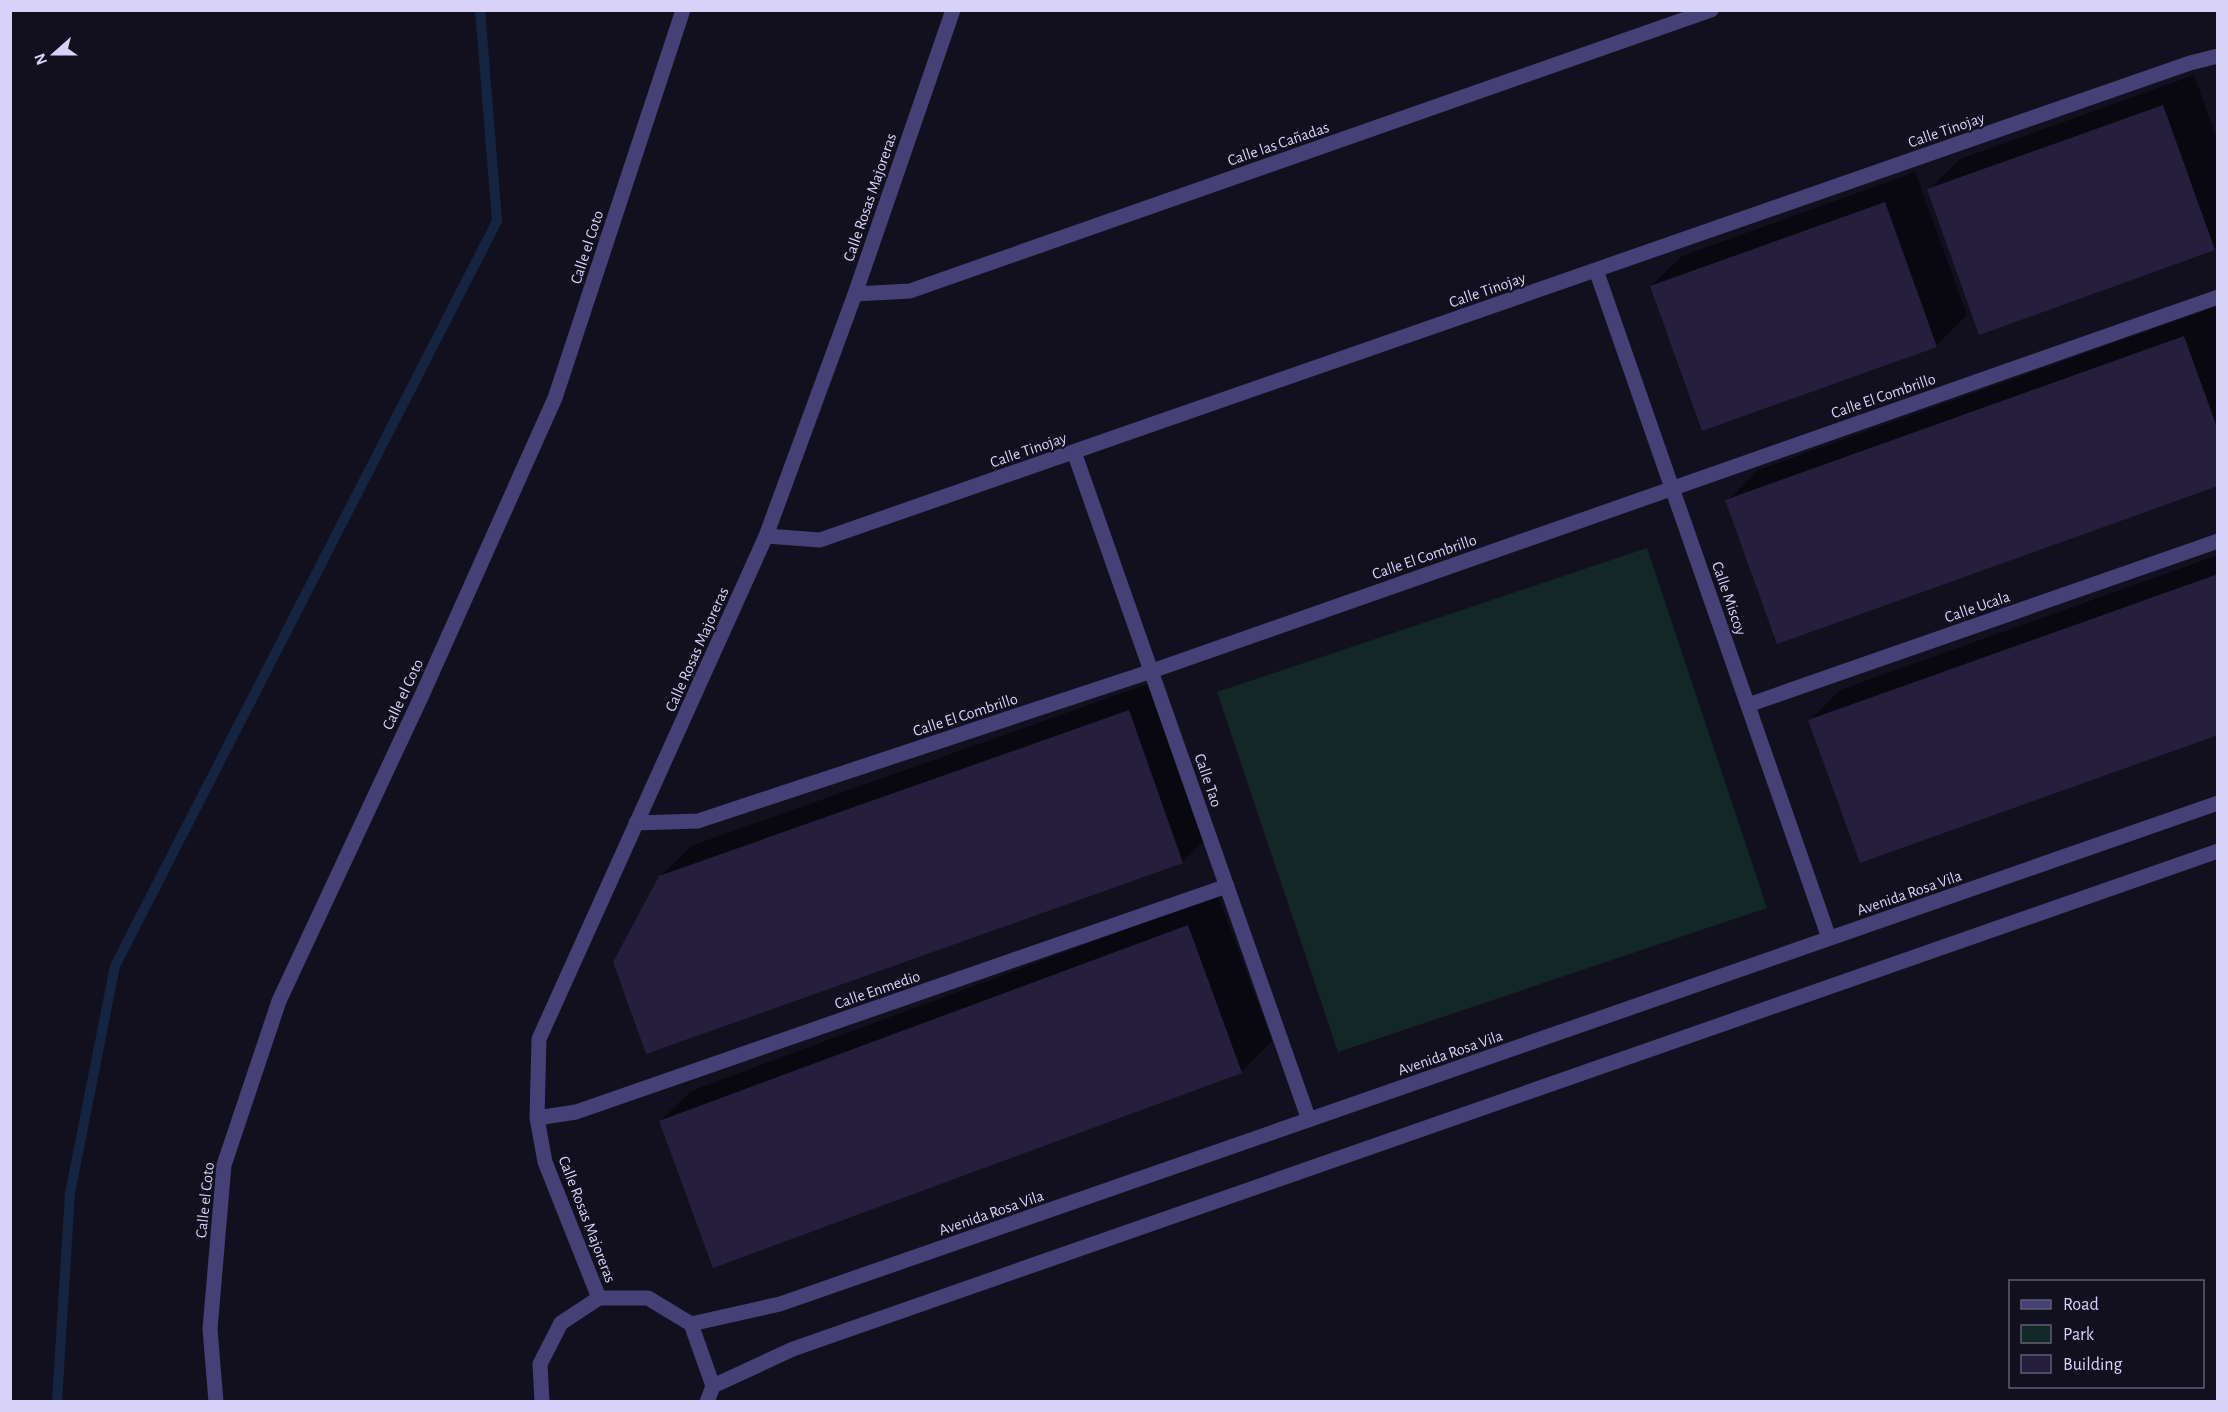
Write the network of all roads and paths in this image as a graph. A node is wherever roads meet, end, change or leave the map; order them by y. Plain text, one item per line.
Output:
1 (683, 10) edge
2 (953, 10) edge
3 (1710, 10) edge
4 (2217, 56) edge
5 (1596, 270) junction
6 (855, 294) junction
7 (2217, 297) edge
8 (1074, 452) junction
9 (1672, 488) junction
10 (766, 536) junction
11 (2217, 541) edge
12 (1152, 671) junction
13 (1748, 705) junction
14 (2217, 802) edge
15 (636, 823) junction
16 (2217, 851) edge
17 (1227, 886) junction
18 (1829, 938) junction
19 (537, 1118) junction
20 (1309, 1120) junction
21 (599, 1298) junction
22 (691, 1324) junction
23 (712, 1386) junction
24 (216, 1401) edge
25 (542, 1401) edge
26 (707, 1401) edge

1 - 24 street, Calle el Coto
2 - 6 street, Calle Rosas Majoreras
3 - 6 street, Calle las Cañadas
4 - 5 street, Calle Tinojay
5 - 8 street, Calle Tinojay
5 - 9 street, Calle Miscoy
6 - 10 street, Calle Rosas Majoreras
7 - 9 street, Calle El Combrillo
8 - 10 street, Calle Tinojay
8 - 12 street, Calle Tao
9 - 12 street, Calle El Combrillo
9 - 13 street, Calle Miscoy
10 - 15 street, Calle Rosas Majoreras
11 - 13 street, Calle Ucala
12 - 15 street, Calle El Combrillo
12 - 17 street, Calle Tao
13 - 18 street, Calle Miscoy
14 - 18 street, Avenida Rosa Vila
15 - 19 street, Calle Rosas Majoreras
16 - 23 street
17 - 19 street, Calle Enmedio
17 - 20 street, Calle Tao
18 - 20 street, Avenida Rosa Vila
19 - 21 street, Calle Rosas Majoreras
20 - 22 street, Avenida Rosa Vila
21 - 22 street
21 - 25 street
22 - 23 street
23 - 26 street

